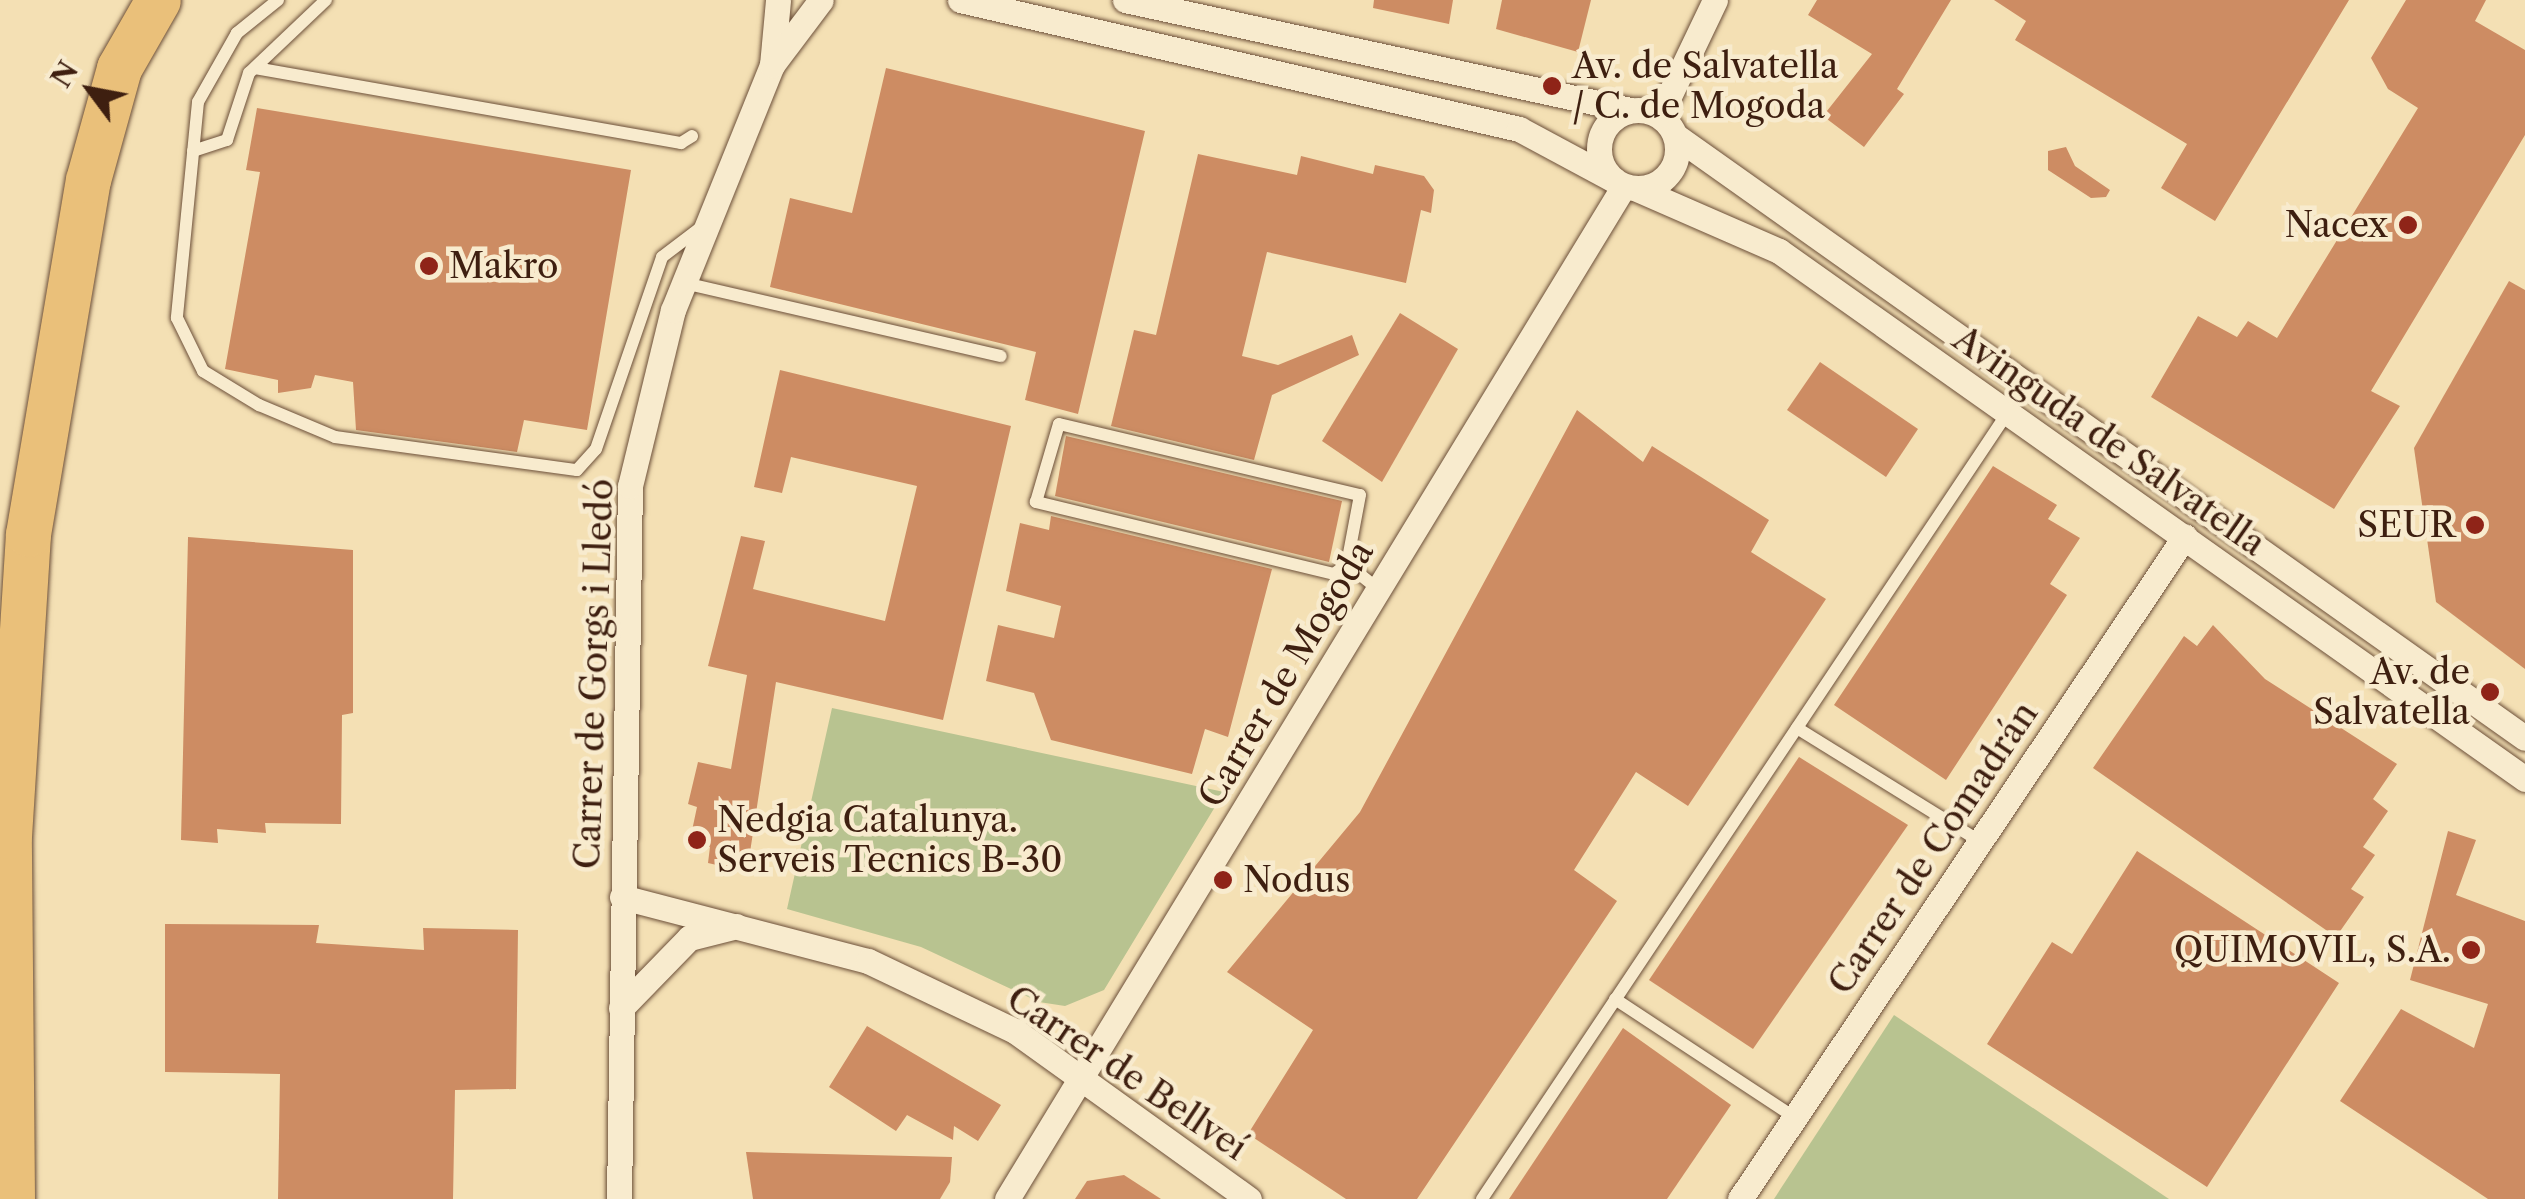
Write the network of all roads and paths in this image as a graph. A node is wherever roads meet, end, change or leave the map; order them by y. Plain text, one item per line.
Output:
1 (158, 0) edge
2 (278, 0) edge
3 (326, 0) edge
4 (778, 0) edge
5 (821, 0) edge
6 (960, 0) edge
7 (1125, 0) edge
8 (1715, 0) edge
9 (772, 65) junction
10 (255, 68) junction
11 (1630, 110) junction
12 (1660, 116) junction
13 (692, 136) dead end
14 (1676, 137) junction
15 (193, 151) junction
16 (1625, 185) junction
17 (710, 220) junction
18 (684, 283) junction
19 (1001, 356) dead end
20 (2008, 412) junction
21 (2184, 536) junction
22 (1347, 564) junction
23 (1378, 589) junction
24 (1797, 728) junction
25 (2525, 738) edge
26 (2525, 779) edge
27 (1980, 842) junction
28 (622, 897) junction
29 (741, 925) junction
30 (1615, 1000) junction
31 (621, 1008) junction
32 (1082, 1076) junction
33 (1794, 1118) junction
34 (12, 1199) edge
35 (620, 1199) edge
36 (1007, 1199) edge
37 (1249, 1199) edge
38 (1482, 1199) edge
39 (1740, 1199) edge

1 - 34 highway
2 - 15 lane
3 - 10 lane
4 - 9 street, Carrer de Gorgs i Lledó
5 - 9 street, Carrer de Gorgs i Lledó
6 - 16 street, Avinguda de Salvatella
7 - 11 street
8 - 12 street
9 - 17 street, Carrer de Gorgs i Lledó
10 - 13 lane
10 - 15 lane
11 - 12 street
11 - 16 street
12 - 14 street
14 - 16 street
14 - 25 street, Avinguda de Salvatella
15 - 17 lane
16 - 20 street, Avinguda de Salvatella
16 - 23 street, Carrer de Mogoda
17 - 18 street, Carrer de Gorgs i Lledó
18 - 19 lane
18 - 28 street, Carrer de Gorgs i Lledó
20 - 21 street, Avinguda de Salvatella
20 - 24 lane
21 - 26 street, Avinguda de Salvatella
21 - 27 street, Carrer de Comadrán
22 - 22 lane
22 - 23 lane
23 - 32 street, Carrer de Mogoda
24 - 27 lane
24 - 30 lane
27 - 33 street, Carrer de Comadrán
28 - 29 street, Carrer de Bellveí
28 - 31 street, Carrer de Gorgs i Lledó
29 - 31 street
29 - 32 street, Carrer de Bellveí
30 - 33 lane
30 - 38 lane
31 - 35 street, Carrer de Gorgs i Lledó
32 - 36 street, Carrer de Mogoda
32 - 37 street, Carrer de Bellveí
33 - 39 street, Carrer de Comadrán

